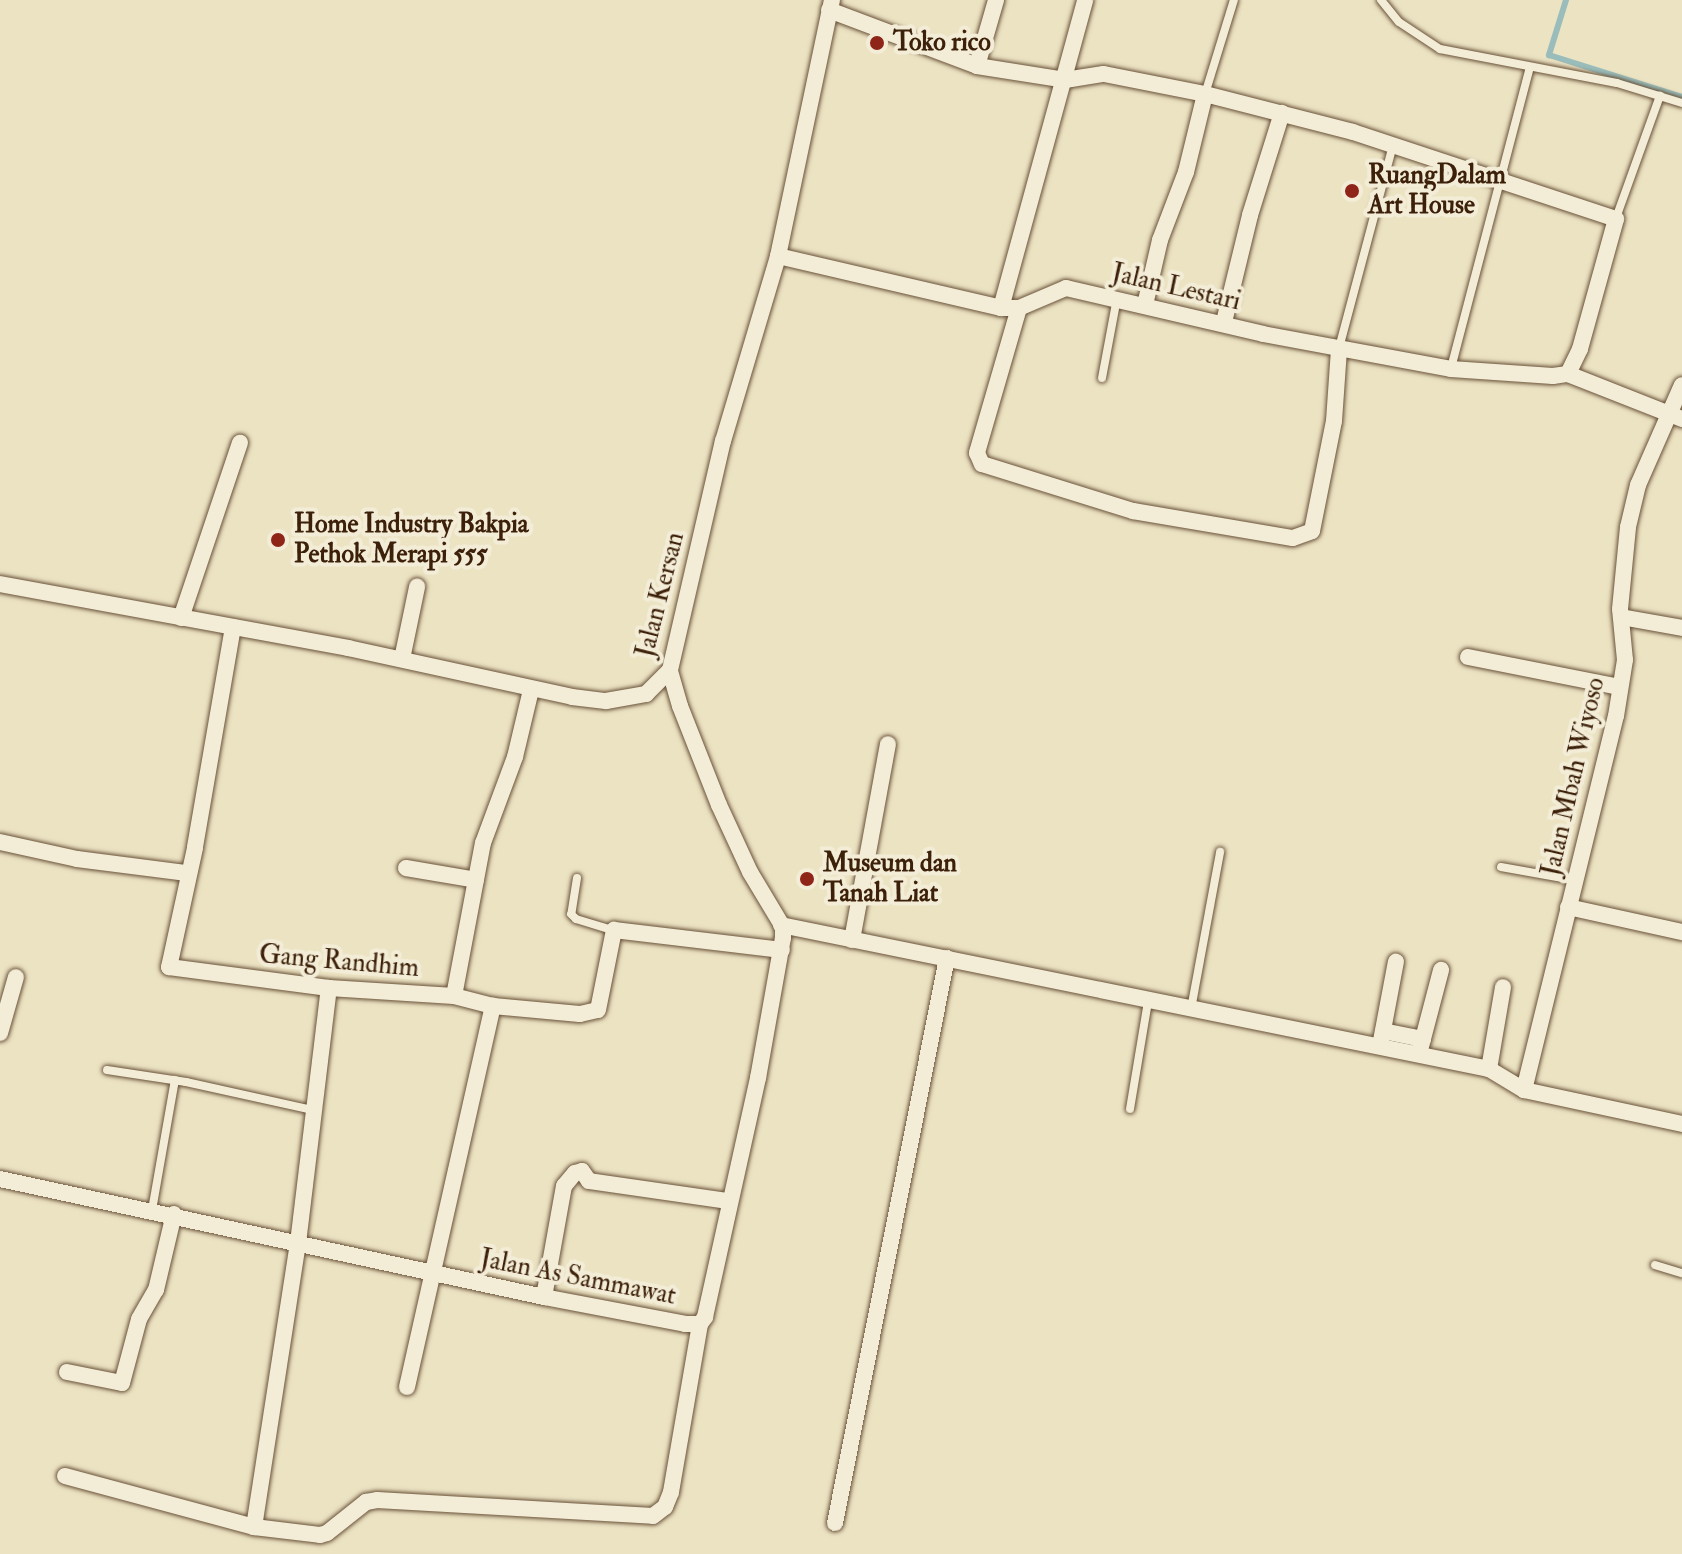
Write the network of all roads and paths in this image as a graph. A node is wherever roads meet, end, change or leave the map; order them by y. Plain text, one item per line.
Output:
1 (996, 0) edge
2 (1085, 0) edge
3 (1234, 0) edge
4 (1381, 0) edge
5 (831, 5) edge
6 (977, 66) junction
7 (1530, 67) junction
8 (1065, 80) junction
9 (1205, 94) junction
10 (1660, 96) junction
11 (1682, 103) edge
12 (1282, 113) junction
13 (1393, 145) junction
14 (1502, 181) junction
15 (1616, 219) junction
16 (778, 256) junction
17 (1118, 297) junction
18 (1145, 305) junction
19 (1001, 308) junction
20 (1019, 308) junction
21 (1224, 322) junction
22 (1339, 349) junction
23 (1451, 369) junction
24 (1568, 374) junction
25 (1102, 378) dead end
26 (1682, 385) edge
27 (1674, 417) edge
28 (240, 443) dead end
29 (0, 584) edge
30 (417, 587) dead end
31 (1621, 617) junction
32 (181, 618) junction
33 (233, 627) junction
34 (1682, 628) edge
35 (1468, 657) dead end
36 (402, 659) junction
37 (670, 670) junction
38 (1620, 687) junction
39 (531, 690) junction
40 (646, 694) junction
41 (680, 706) junction
42 (888, 744) dead end
43 (0, 842) edge
44 (1220, 852) dead end
45 (1501, 867) dead end
46 (406, 868) dead end
47 (187, 873) junction
48 (577, 878) dead end
49 (476, 880) junction
50 (1574, 880) junction
51 (1568, 907) junction
52 (781, 925) junction
53 (614, 930) junction
54 (1682, 932) edge
55 (852, 940) junction
56 (782, 950) junction
57 (947, 958) junction
58 (1396, 961) dead end
59 (1441, 970) dead end
60 (16, 977) dead end
61 (1503, 987) dead end
62 (329, 988) junction
63 (454, 996) junction
64 (1148, 1001) junction
65 (493, 1006) junction
66 (1191, 1010) junction
67 (0, 1033) edge
68 (1382, 1039) junction
69 (1421, 1047) junction
70 (1489, 1069) junction
71 (107, 1070) dead end
72 (175, 1080) junction
73 (1524, 1090) junction
74 (1130, 1109) dead end
75 (312, 1110) junction
76 (1682, 1124) edge
77 (0, 1179) edge
78 (728, 1201) junction
79 (152, 1210) junction
80 (174, 1214) junction
81 (298, 1243) junction
82 (1655, 1265) dead end
83 (1682, 1273) edge
84 (435, 1274) junction
85 (544, 1297) junction
86 (700, 1324) junction
87 (67, 1372) dead end
88 (407, 1387) dead end
89 (65, 1476) dead end
90 (835, 1523) dead end
91 (254, 1527) junction

1 - 6 street
2 - 8 street
3 - 9 lane
4 - 7 lane
5 - 6 street
5 - 16 street, Jalan Kersan
6 - 8 street
7 - 10 lane
7 - 14 lane
8 - 9 street
8 - 19 street
9 - 12 street
9 - 18 street
10 - 11 lane
10 - 15 lane
12 - 13 street
12 - 21 street
13 - 14 street
13 - 22 lane
14 - 15 street
14 - 23 lane
15 - 24 street
16 - 19 street, Jalan Lestari
16 - 37 street, Jalan Kersan
17 - 18 street, Jalan Lestari
17 - 20 street, Jalan Lestari
17 - 25 lane
18 - 21 street, Jalan Lestari
19 - 20 street, Jalan Lestari
20 - 22 street
21 - 22 street, Jalan Lestari
22 - 23 street, Jalan Lestari
23 - 24 street, Jalan Lestari
24 - 27 street
26 - 27 street, Jalan Mbah Wiyoso
27 - 31 street, Jalan Mbah Wiyoso
28 - 32 street
29 - 32 street, Jalan Kersan
30 - 36 street
31 - 34 street
31 - 38 street, Jalan Mbah Wiyoso
32 - 33 street, Jalan Kersan
33 - 36 street, Jalan Kersan
33 - 47 street, Gang Randhim
35 - 38 street
36 - 39 street, Jalan Kersan
37 - 40 street, Jalan Kersan
37 - 41 street, Jalan As Sammawat
38 - 50 street, Jalan Mbah Wiyoso
39 - 40 street, Jalan Kersan
39 - 49 street
40 - 41 street
41 - 52 street, Jalan As Sammawat
42 - 55 street
43 - 47 street
44 - 66 lane
45 - 50 lane
46 - 49 street
47 - 62 street, Gang Randhim
48 - 53 lane
49 - 63 street
50 - 51 street, Jalan Mbah Wiyoso
51 - 54 street
51 - 73 street, Jalan Mbah Wiyoso
52 - 55 street
52 - 56 street, Jalan As Sammawat
53 - 56 street
53 - 65 street, Gang Randhim
55 - 57 street
56 - 78 street, Jalan As Sammawat
57 - 64 street
57 - 90 street
58 - 68 street
59 - 69 street
60 - 67 street
61 - 70 street
62 - 63 street, Gang Randhim
62 - 75 street
63 - 65 street, Gang Randhim
64 - 66 street
64 - 74 lane
65 - 84 street
66 - 68 street
68 - 69 street
69 - 70 street
70 - 73 street
71 - 72 lane
72 - 75 lane
72 - 79 lane
73 - 76 street
75 - 81 street
77 - 79 street, Jalan As Sammawat
78 - 85 street
78 - 86 street, Jalan As Sammawat
79 - 80 street, Jalan As Sammawat
80 - 81 street, Jalan As Sammawat
80 - 87 street
81 - 84 street, Jalan As Sammawat
81 - 91 street
82 - 83 lane
84 - 85 street, Jalan As Sammawat
84 - 88 street
85 - 86 street, Jalan As Sammawat
86 - 91 street
89 - 91 street

